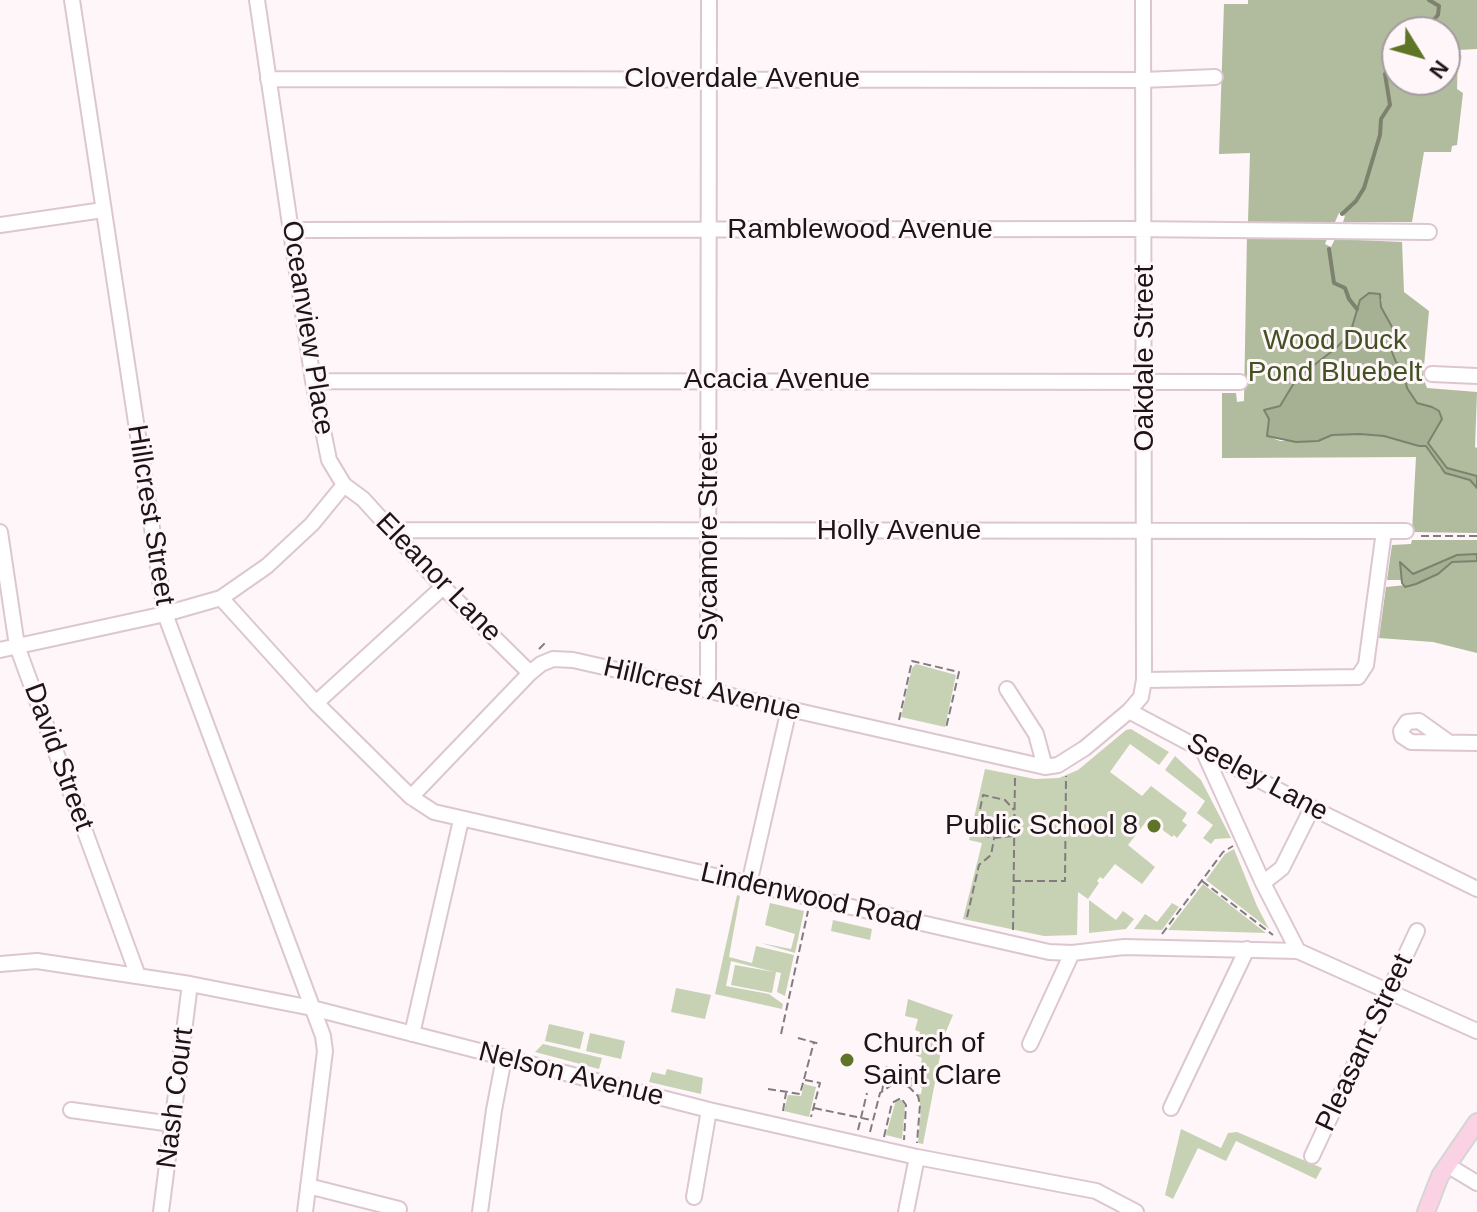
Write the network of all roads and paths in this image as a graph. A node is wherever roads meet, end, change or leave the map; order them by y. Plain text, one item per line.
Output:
1 (72, 0) edge
2 (257, 0) edge
3 (709, 0) edge
4 (1143, 0) edge
5 (1215, 77) dead end
6 (268, 79) junction
7 (709, 79) junction
8 (1143, 80) junction
9 (103, 210) junction
10 (0, 225) edge
11 (1144, 229) junction
12 (290, 230) junction
13 (709, 230) junction
14 (1429, 232) dead end
15 (1432, 374) dead end
16 (1477, 376) edge
17 (710, 380) junction
18 (313, 381) junction
19 (1145, 381) junction
20 (1240, 382) dead end
21 (344, 485) junction
22 (391, 530) junction
23 (710, 530) junction
24 (1145, 531) junction
25 (1384, 531) junction
26 (0, 532) edge
27 (1411, 534) joint
28 (1477, 536) edge
29 (443, 587) junction
30 (221, 598) junction
31 (165, 614) junction
32 (17, 646) junction
33 (0, 650) edge
34 (530, 673) junction
35 (1144, 680) junction
36 (1007, 689) dead end
37 (708, 690) junction
38 (316, 703) junction
39 (789, 709) junction
40 (1129, 711) junction
41 (899, 720) dead end
42 (945, 729) dead end
43 (1447, 741) dead end
44 (1477, 743) edge
45 (1203, 750) junction
46 (1045, 767) junction
47 (1016, 774) dead end
48 (1066, 775) dead end
49 (411, 797) junction
50 (1312, 808) junction
51 (1014, 811) junction
52 (461, 820) junction
53 (1014, 835) junction
54 (994, 838) junction
55 (1236, 844) dead end
56 (1013, 881) junction
57 (1202, 881) junction
58 (1263, 883) junction
59 (749, 884) junction
60 (1477, 889) edge
61 (808, 911) dead end
62 (966, 921) dead end
63 (1013, 931) dead end
64 (1417, 931) dead end
65 (1162, 935) dead end
66 (1273, 936) dead end
67 (1247, 949) junction
68 (1298, 951) junction
69 (1072, 953) junction
70 (0, 964) edge
71 (138, 976) junction
72 (190, 984) junction
73 (1389, 991) junction
74 (312, 1008) junction
75 (1477, 1031) edge
76 (412, 1034) junction
77 (781, 1034) dead end
78 (798, 1038) dead end
79 (814, 1042) junction
80 (820, 1044) dead end
81 (1030, 1044) dead end
82 (504, 1058) junction
83 (887, 1066) dead end
84 (885, 1077) junction
85 (804, 1079) junction
86 (914, 1079) dead end
87 (899, 1080) junction
88 (893, 1084) junction
89 (768, 1089) dead end
90 (787, 1092) junction
91 (882, 1092) junction
92 (867, 1093) dead end
93 (814, 1108) junction
94 (1171, 1108) dead end
95 (71, 1110) dead end
96 (709, 1110) junction
97 (782, 1114) dead end
98 (861, 1118) junction
99 (811, 1119) dead end
100 (873, 1120) junction
101 (1477, 1122) edge
102 (172, 1124) junction
103 (858, 1131) dead end
104 (870, 1133) dead end
105 (884, 1137) dead end
106 (904, 1141) dead end
107 (917, 1150) junction
108 (1312, 1156) dead end
109 (1447, 1165) junction
110 (1477, 1183) edge
111 (308, 1186) junction
112 (694, 1197) dead end
113 (399, 1209) dead end
114 (161, 1212) edge
115 (305, 1212) edge
116 (480, 1212) edge
117 (906, 1212) edge
118 (1136, 1212) edge
119 (1426, 1212) edge

1 - 9 street, Hillcrest Street
2 - 6 street, Oceanview Place
3 - 7 street, Sycamore Street
4 - 8 street, Oakdale Street
5 - 8 street, Cloverdale Avenue
6 - 7 street, Cloverdale Avenue
6 - 12 street, Oceanview Place
7 - 8 street, Cloverdale Avenue
7 - 13 street, Sycamore Street
8 - 11 street, Oakdale Street
9 - 10 street
9 - 31 street, Hillcrest Street
11 - 13 street, Ramblewood Avenue
11 - 14 street, Ramblewood Avenue
11 - 19 street, Oakdale Street
12 - 13 street, Ramblewood Avenue
12 - 18 street, Oceanview Place
13 - 17 street, Sycamore Street
15 - 16 street
17 - 18 street, Acacia Avenue
17 - 19 street, Acacia Avenue
17 - 23 street, Sycamore Street
18 - 21 street, Oceanview Place
19 - 20 street, Acacia Avenue
19 - 24 street, Oakdale Street
21 - 22 street, Eleanor Lane
21 - 30 street
22 - 23 street, Holly Avenue
22 - 29 street, Eleanor Lane
23 - 24 street, Holly Avenue
23 - 37 street, Sycamore Street
24 - 25 street, Holly Avenue
24 - 35 street, Oakdale Street
25 - 27 street, Holly Avenue
25 - 35 street
26 - 32 street, David Street
27 - 28 path
29 - 34 street, Eleanor Lane
29 - 38 street
30 - 31 street
30 - 38 street, Lindenwood Road
31 - 32 street
31 - 74 street, Hillcrest Street
32 - 33 street
32 - 71 street, David Street
34 - 37 street, Hillcrest Avenue
34 - 49 street, Hillcrest Avenue
35 - 40 street, Oakdale Street
36 - 46 street
37 - 39 street, Hillcrest Avenue
38 - 49 street, Lindenwood Road
39 - 46 street, Hillcrest Avenue
39 - 59 street
40 - 45 street, Seeley Lane
40 - 46 street
41 - 42 path
43 - 44 street
45 - 50 street, Seeley Lane
45 - 58 street
47 - 51 path
48 - 56 path
49 - 52 street, Lindenwood Road
50 - 58 street
50 - 60 street, Seeley Lane
51 - 53 path
51 - 54 path
52 - 59 street, Lindenwood Road
52 - 76 street
53 - 54 path
53 - 56 path
54 - 62 path
55 - 57 path
56 - 63 path
57 - 65 path
57 - 66 path
58 - 68 street
59 - 69 street, Lindenwood Road
61 - 77 path
64 - 73 street, Pleasant Street
67 - 68 street, Lindenwood Road
67 - 69 street, Lindenwood Road
67 - 94 street
68 - 73 street, Lindenwood Road
69 - 81 street
70 - 71 street, Nelson Avenue
71 - 72 street, Nelson Avenue
72 - 74 street, Nelson Avenue
72 - 102 street, Nash Court
73 - 75 street, Lindenwood Road
73 - 108 street, Pleasant Street
74 - 76 street, Nelson Avenue
74 - 111 street, Hillcrest Street
76 - 82 street, Nelson Avenue
78 - 79 path
79 - 80 path
79 - 85 path
82 - 96 street, Nelson Avenue
82 - 116 street
83 - 84 path
84 - 87 path
84 - 91 path
85 - 90 path
85 - 93 path
86 - 87 path
87 - 88 path
88 - 91 path
88 - 107 path
89 - 90 path
90 - 97 path
91 - 100 path
92 - 98 path
93 - 98 path
93 - 99 path
95 - 102 street
96 - 107 street, Nelson Avenue
96 - 112 street
98 - 100 path
98 - 103 path
100 - 104 path
101 - 109 main road
102 - 114 street, Nash Court
105 - 106 path
107 - 117 street
107 - 118 street, Nelson Avenue
109 - 110 street
109 - 119 main road
111 - 113 street
111 - 115 street, Hillcrest Street

